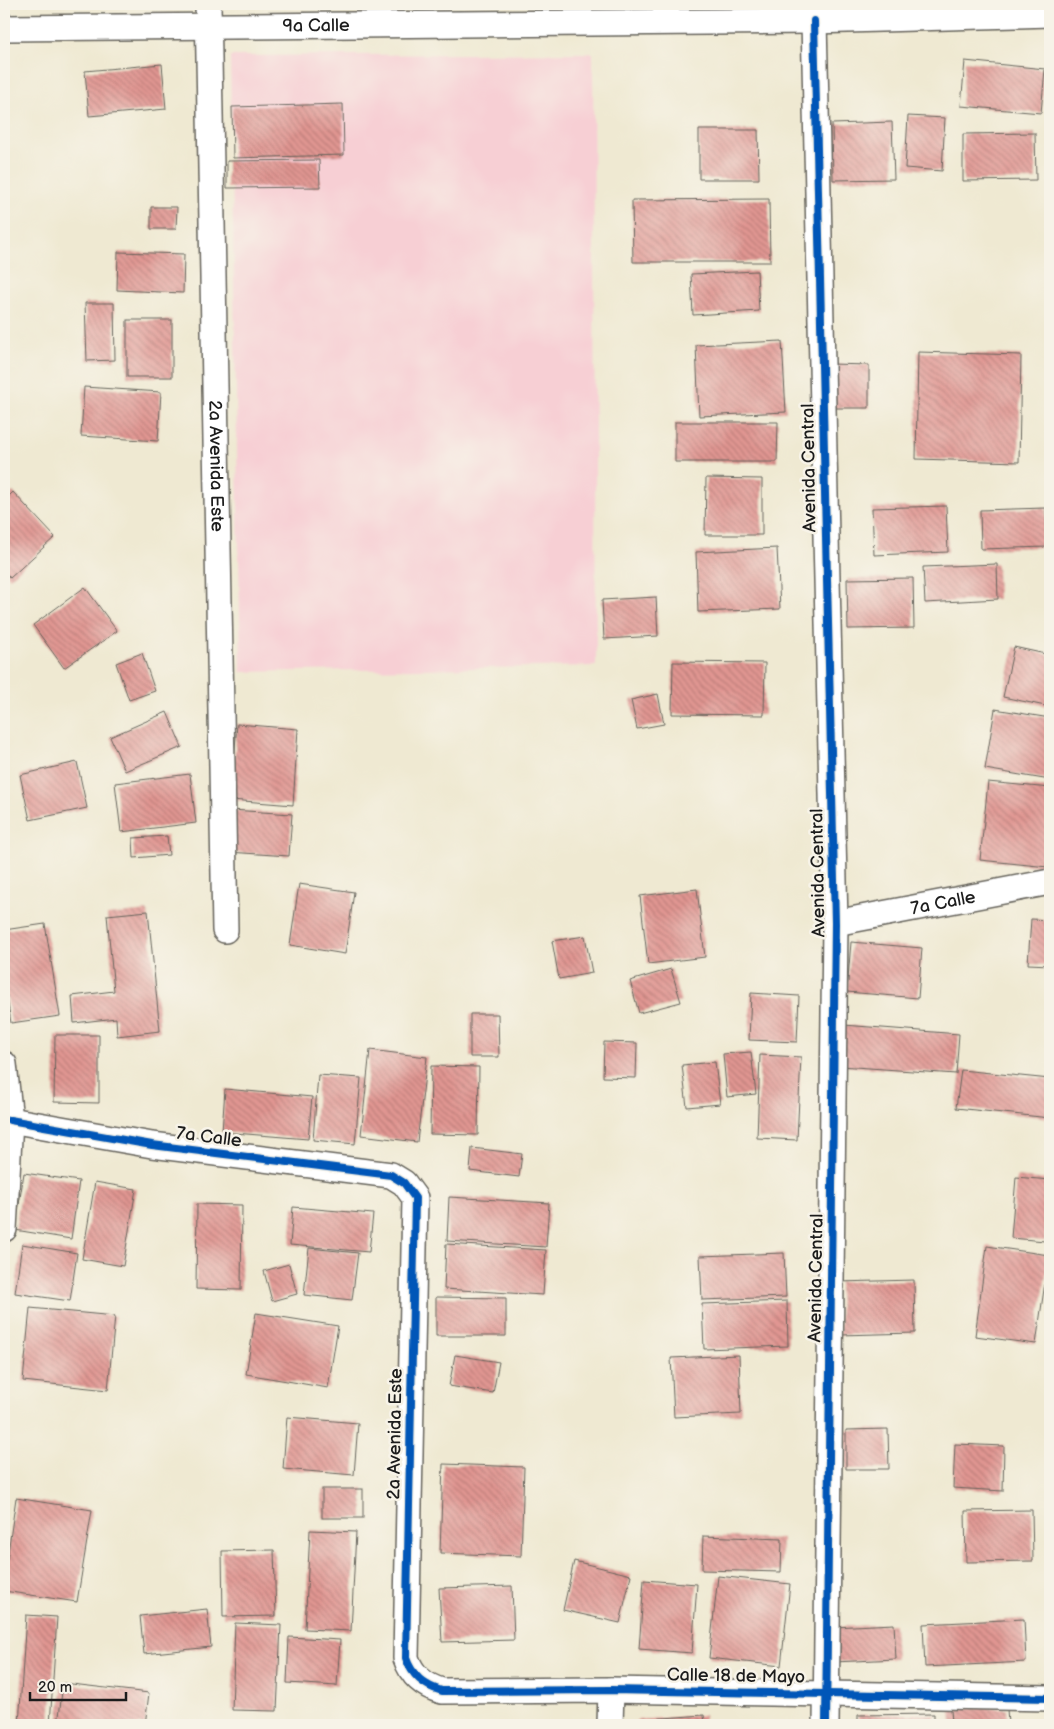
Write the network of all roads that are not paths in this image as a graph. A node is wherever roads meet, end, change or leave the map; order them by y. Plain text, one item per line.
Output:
1 (1050, 14) edge
2 (209, 15) edge
3 (814, 20) junction
4 (4, 28) edge
5 (1050, 882) edge
6 (835, 923) junction
7 (225, 930) dead end
8 (4, 1064) edge
9 (10, 1120) junction
10 (404, 1184) joint
11 (4, 1229) edge
12 (423, 1683) joint
13 (611, 1690) junction
14 (827, 1693) junction
15 (1050, 1698) edge
16 (610, 1725) edge
17 (826, 1725) edge

1 - 3 street, 9a Calle
2 - 3 street, 9a Calle
2 - 4 street, 9a Calle
2 - 7 street, 2a Avenida Este
3 - 6 street, Avenida Central
5 - 6 street, 7a Calle
6 - 14 street, Avenida Central
8 - 9 street
9 - 10 street, 7a Calle
9 - 11 street
10 - 12 street, 2a Avenida Este
12 - 13 street, Calle 18 de Mayo
13 - 14 street, Calle 18 de Mayo
13 - 16 street
14 - 15 street, Calle 18 de Mayo
14 - 17 street, Avenida Central

